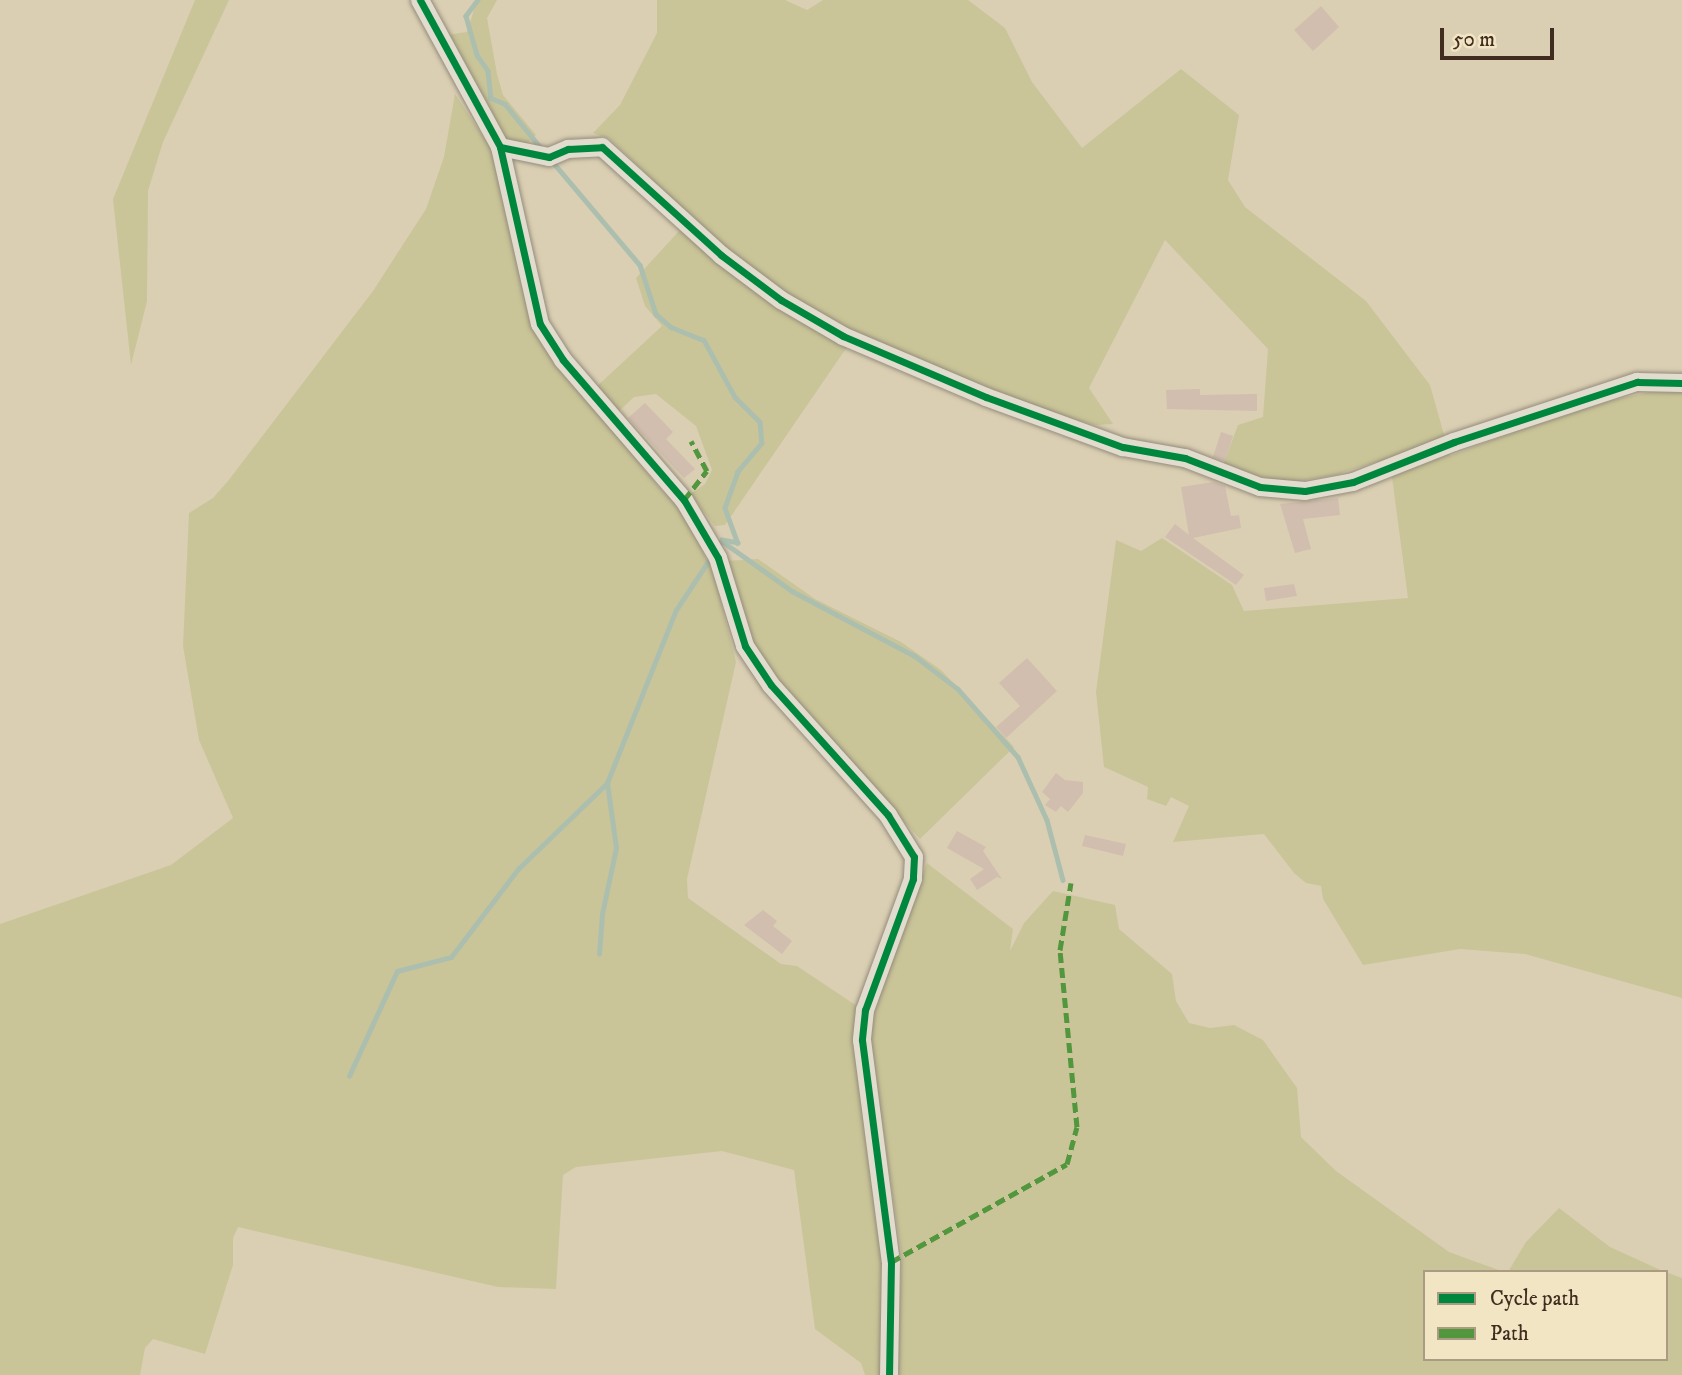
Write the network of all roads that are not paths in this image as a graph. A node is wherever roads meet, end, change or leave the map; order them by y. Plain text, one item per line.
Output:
1 (420, 0) edge
2 (500, 147) junction
3 (1682, 383) edge
4 (889, 1375) edge

1 - 2 street
2 - 3 street
2 - 4 street

